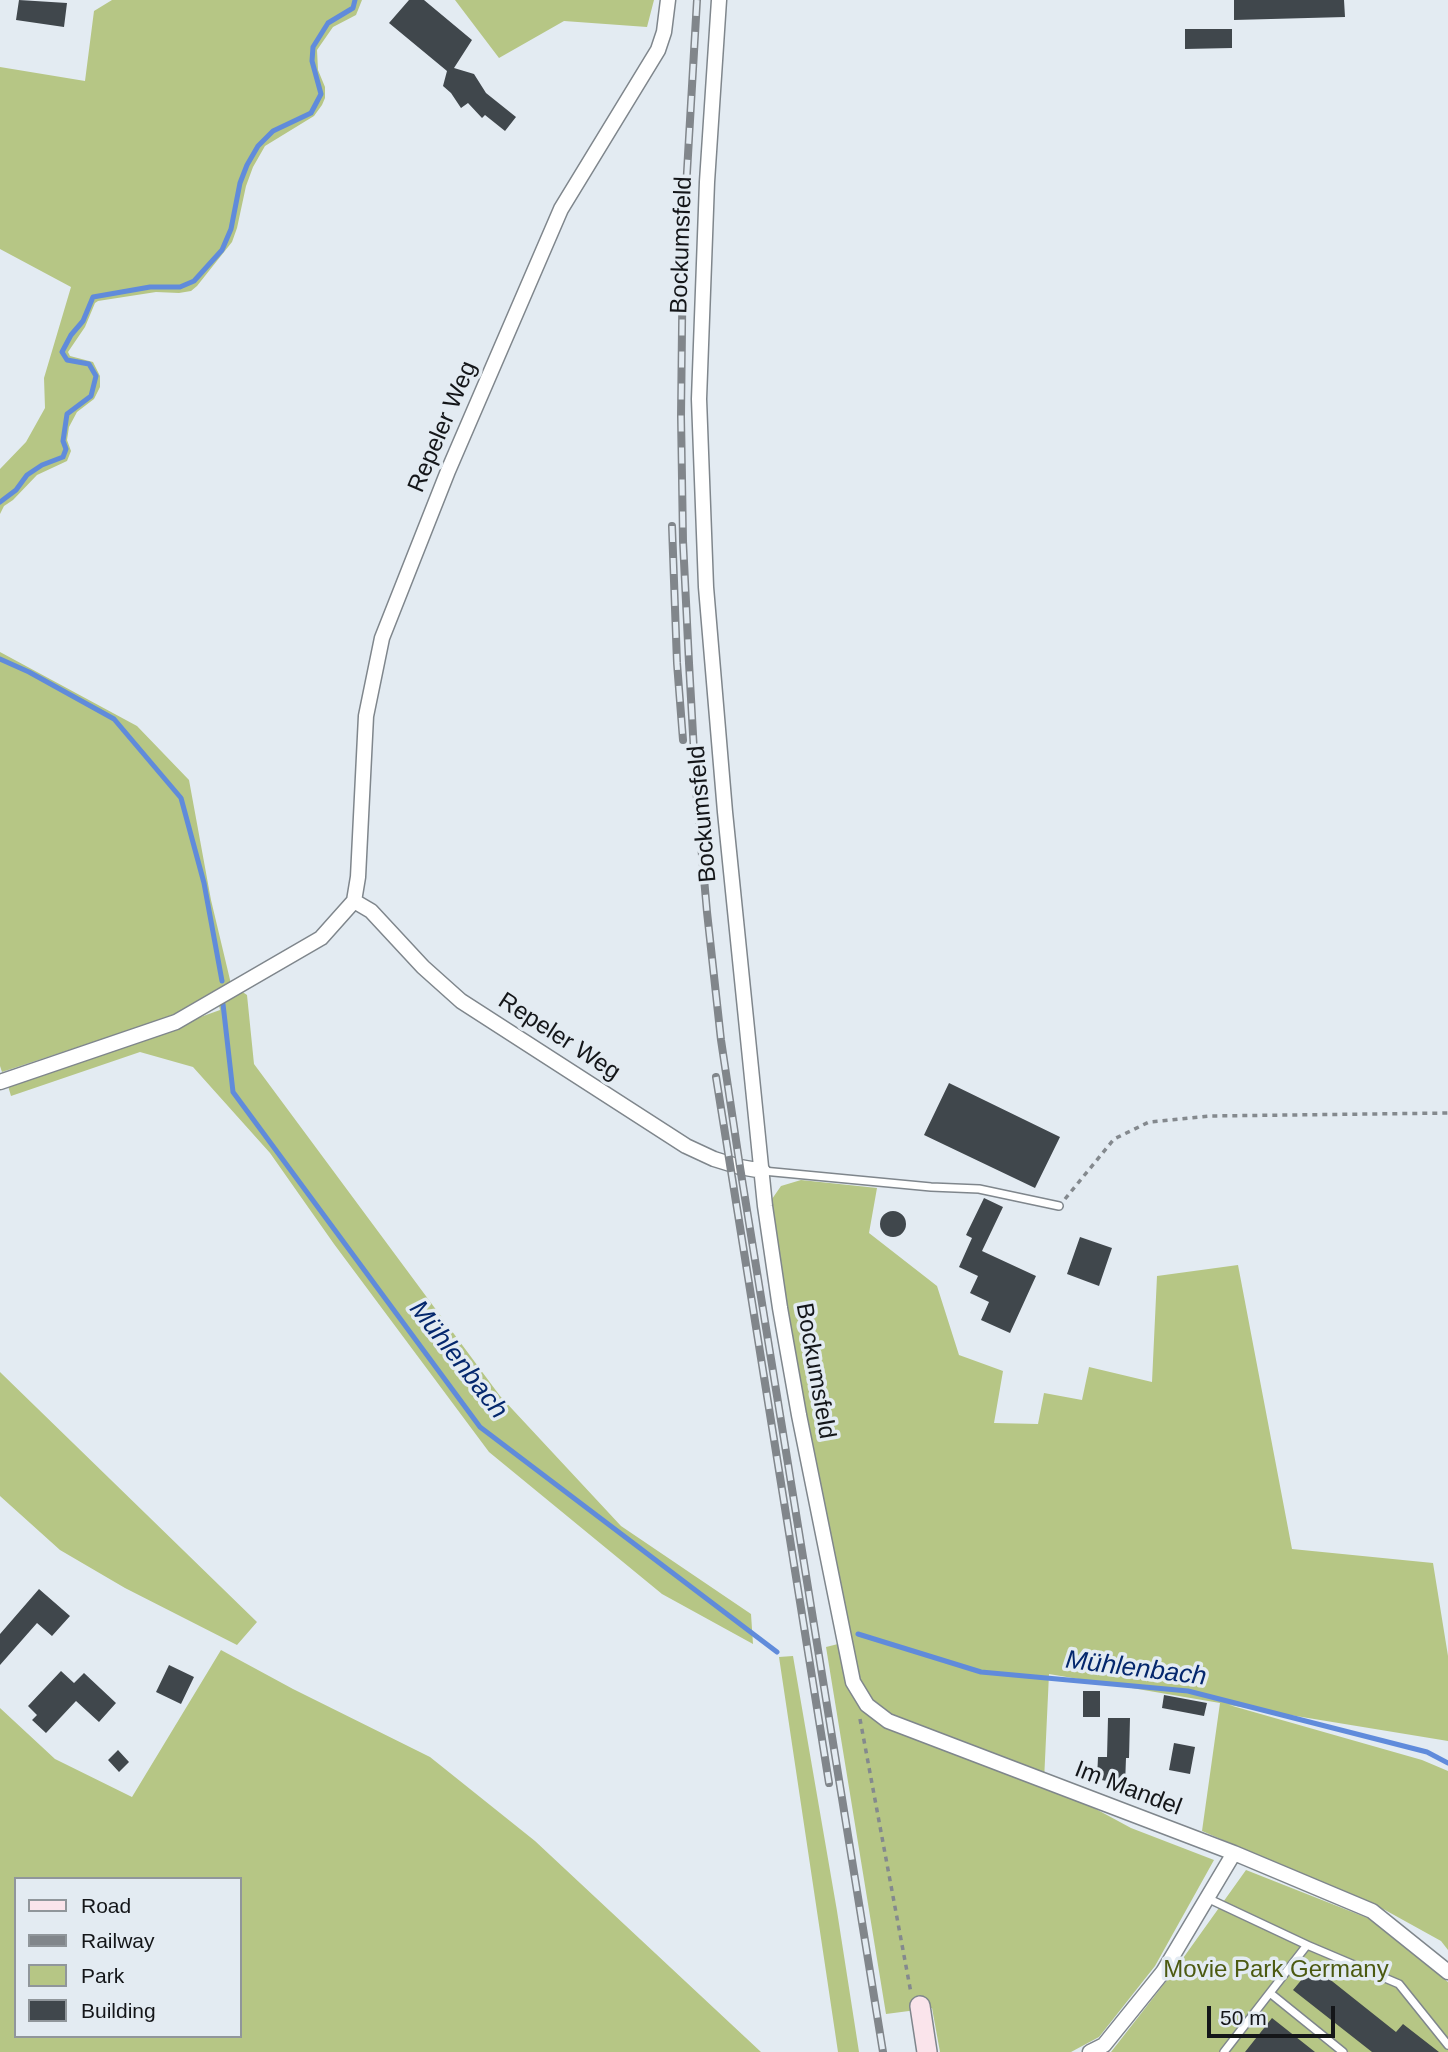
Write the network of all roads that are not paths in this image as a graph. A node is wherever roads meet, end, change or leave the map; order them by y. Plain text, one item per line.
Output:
1 (668, 0) edge
2 (719, 0) edge
3 (354, 901) junction
4 (0, 1082) edge
5 (763, 1171) junction
6 (1059, 1206) road end
7 (842, 1616) joint
8 (1234, 1853) junction
9 (1207, 1898) junction
10 (1307, 1945) junction
11 (1448, 1972) edge
12 (1270, 1993) junction
13 (920, 2007) road end
14 (1448, 2045) edge
15 (927, 2052) edge
16 (1090, 2052) edge
17 (1224, 2052) edge
18 (1343, 2052) edge

1 - 3 street, Repeler Weg
2 - 5 street, Bockumsfeld
3 - 4 street
3 - 5 street, Repeler Weg
5 - 6 lane
5 - 7 street, Bockumsfeld
7 - 8 street, Im Mandel
8 - 9 street
8 - 11 street, Im Mandel
9 - 10 lane
9 - 16 street
10 - 12 lane
10 - 14 lane
12 - 17 lane
12 - 18 lane
13 - 15 street

